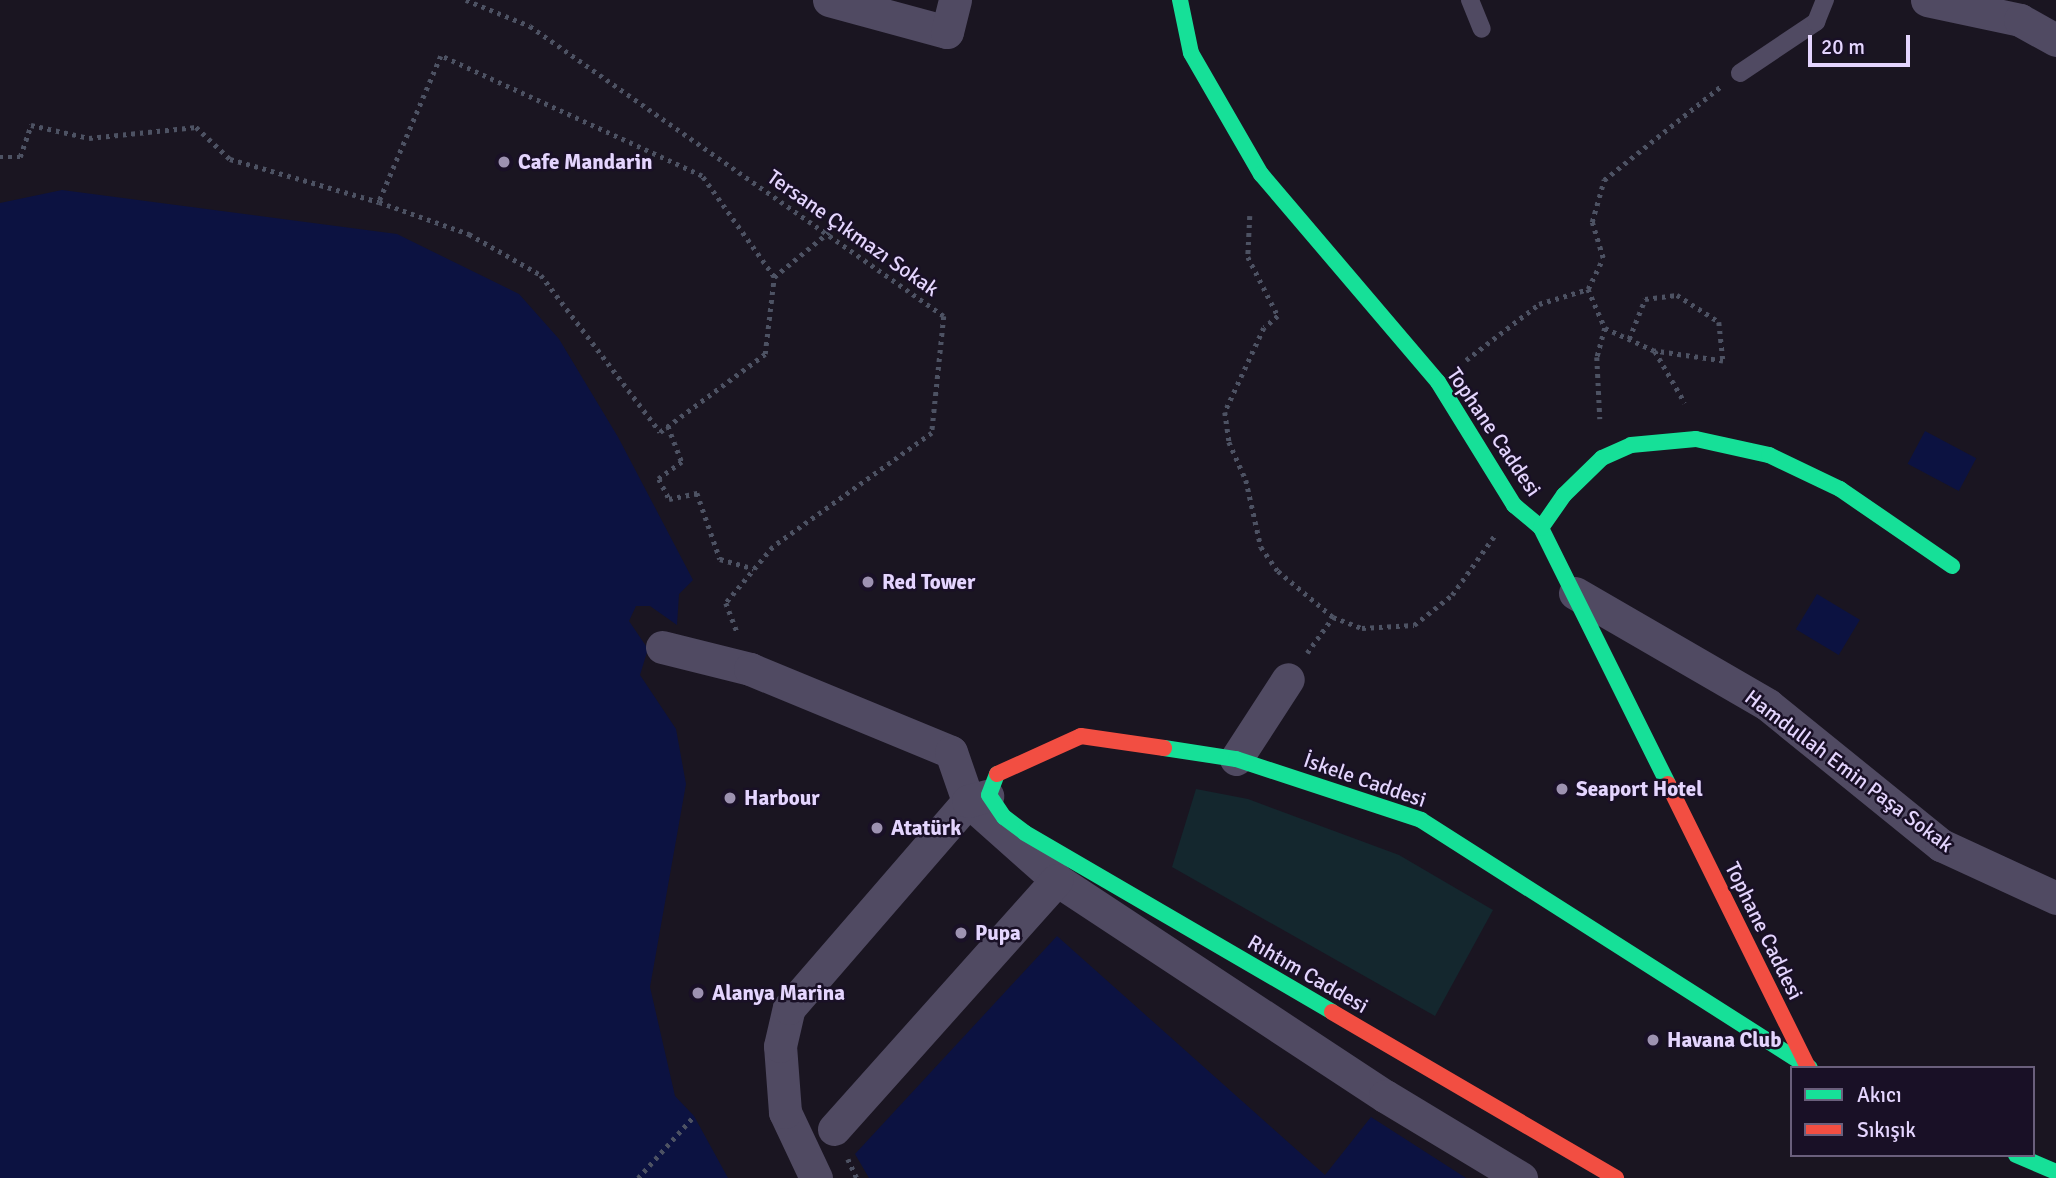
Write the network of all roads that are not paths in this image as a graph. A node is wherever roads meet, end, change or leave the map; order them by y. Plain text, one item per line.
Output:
1 (829, 0) edge
2 (955, 0) edge
3 (1180, 0) edge
4 (1470, 0) edge
5 (1825, 0) edge
6 (1927, 0) edge
7 (1482, 29) dead end
8 (2056, 40) edge
9 (1740, 73) road end
10 (1541, 528) junction
11 (1952, 566) dead end
12 (1575, 593) junction
13 (662, 647) dead end
14 (1288, 679) road end
15 (1236, 759) junction
16 (979, 798) junction
17 (1056, 880) junction
18 (2056, 898) edge
19 (1807, 1066) edge
20 (1809, 1066) edge
21 (834, 1129) dead end
22 (2021, 1157) edge
23 (2056, 1172) edge
24 (816, 1178) edge
25 (1521, 1178) edge
26 (1616, 1178) edge

1 - 2 street
3 - 10 street, Tophane Caddesi
4 - 7 lane
5 - 9 lane
6 - 8 street
10 - 11 street
10 - 12 street, Tophane Caddesi
12 - 18 street, Hamdullah Emin Paşa Sokak
12 - 20 street, Tophane Caddesi
13 - 16 street
14 - 15 street
15 - 16 street, İskele Caddesi
15 - 19 street, İskele Caddesi
16 - 17 street
16 - 24 street
16 - 26 street, Rıhtım Caddesi
17 - 21 street
17 - 25 street
22 - 23 street

